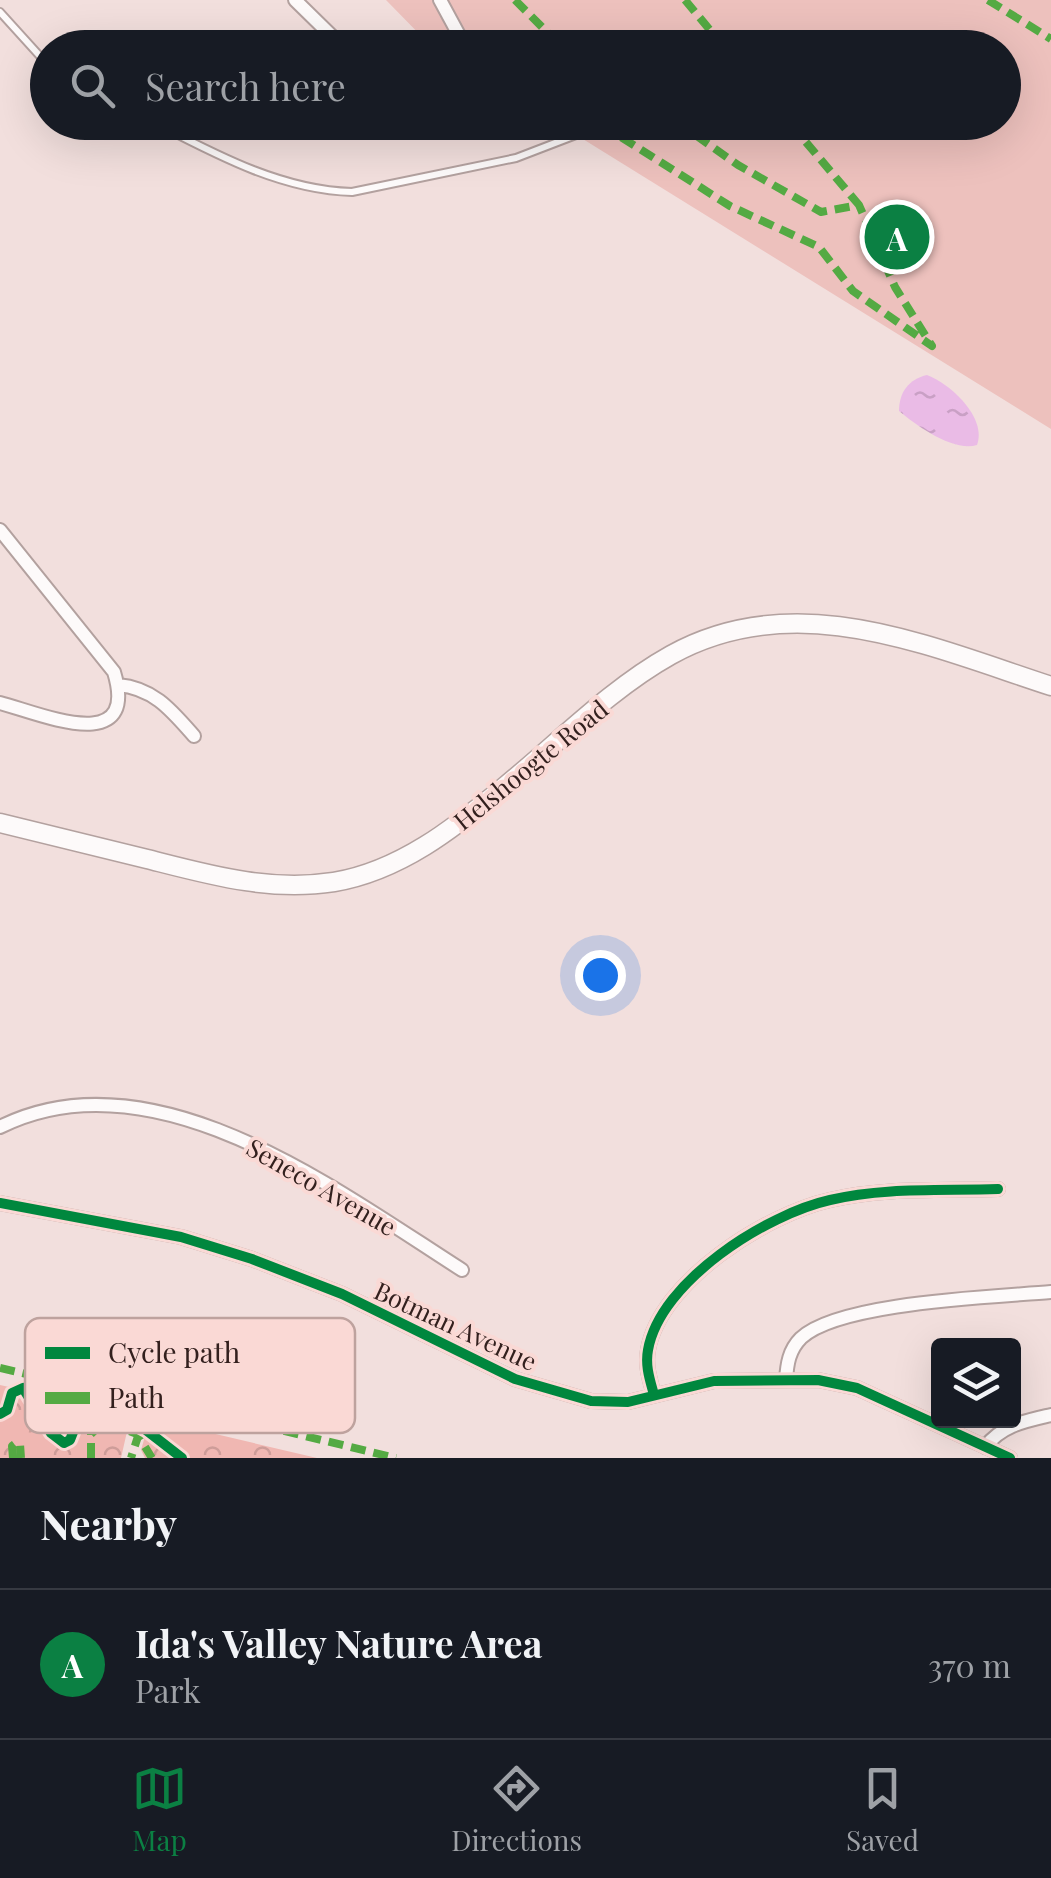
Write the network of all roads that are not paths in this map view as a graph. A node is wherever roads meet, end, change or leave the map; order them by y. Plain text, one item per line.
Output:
1 (296, 0) edge
2 (440, 0) edge
3 (0, 12) edge
4 (326, 30) edge
5 (456, 30) edge
6 (30, 45) edge
7 (190, 140) edge
8 (563, 140) edge
9 (0, 530) edge
10 (118, 686) junction
11 (1051, 686) edge
12 (0, 703) edge
13 (194, 736) dead end
14 (0, 822) edge
15 (0, 1127) edge
16 (998, 1189) dead end
17 (0, 1203) edge
18 (462, 1270) dead end
19 (1051, 1292) edge
20 (786, 1380) junction
21 (654, 1395) junction
22 (1051, 1415) edge
23 (985, 1446) junction
24 (1010, 1458) edge

1 - 4 street
2 - 5 street
3 - 6 lane
7 - 8 lane
9 - 10 street
10 - 12 street
10 - 13 street
11 - 14 main road, Helshoogte Road
15 - 18 street, Seneco Avenue
16 - 21 street
17 - 21 street, Botman Avenue
19 - 20 street
20 - 21 street, Botman Avenue
20 - 23 street, Botman Avenue
22 - 23 street
23 - 24 street, Botman Avenue

